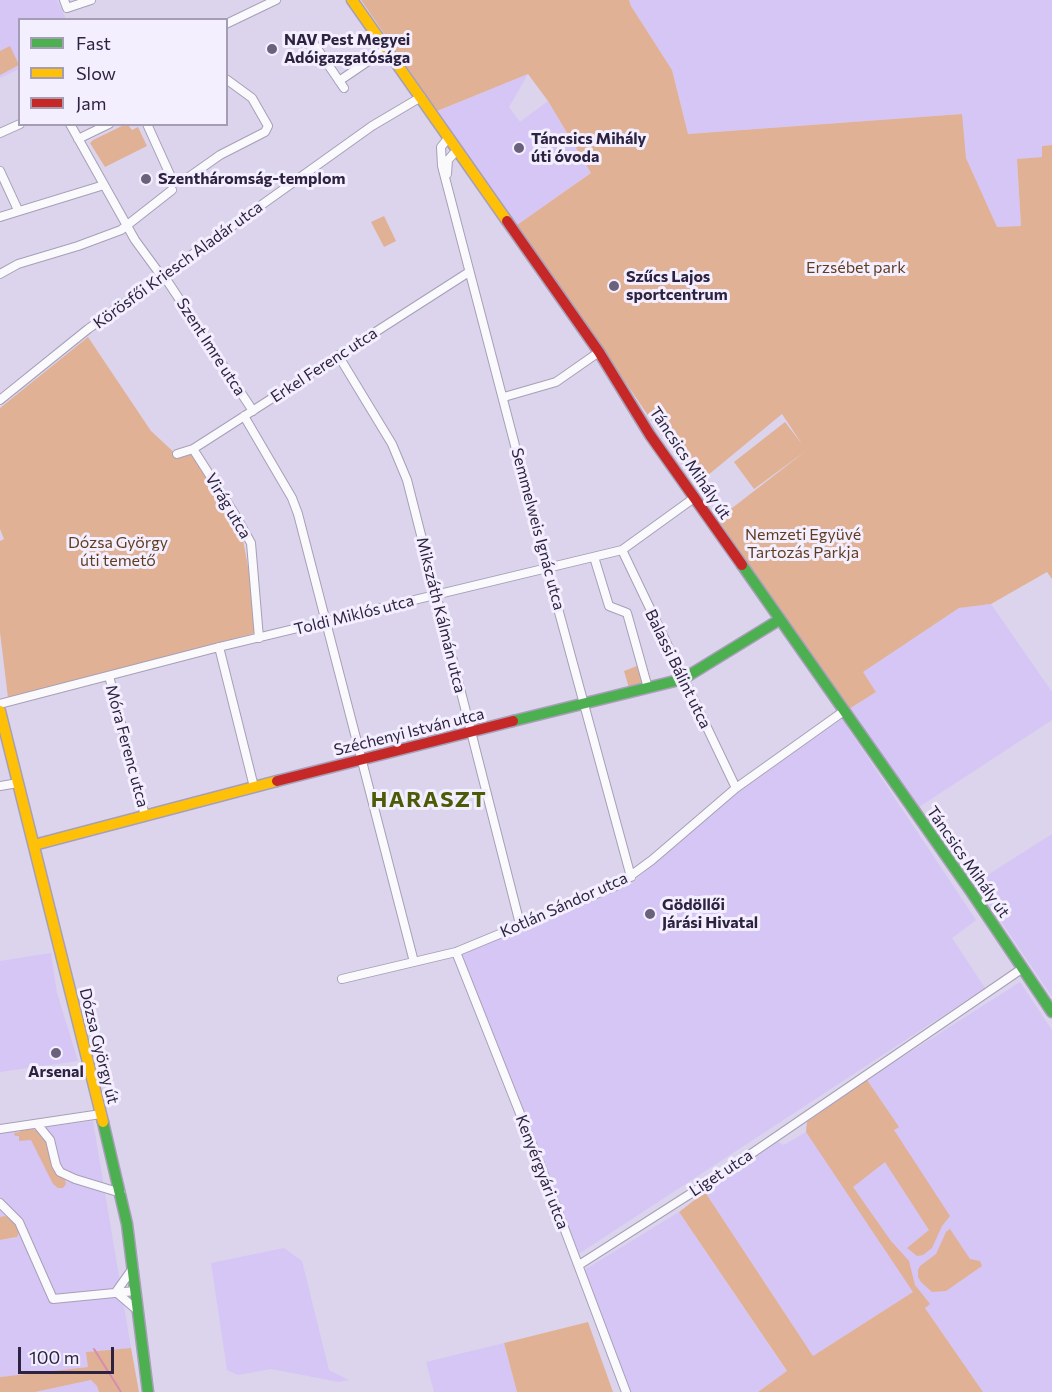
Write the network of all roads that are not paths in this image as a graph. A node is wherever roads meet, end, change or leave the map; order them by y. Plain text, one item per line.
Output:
1 (64, 0) edge
2 (91, 0) edge
3 (276, 0) edge
4 (352, 0) edge
5 (228, 23) edge
6 (312, 41) dead end
7 (387, 49) junction
8 (228, 80) edge
9 (421, 97) junction
10 (18, 125) edge
11 (71, 126) edge
12 (105, 126) edge
13 (148, 126) edge
14 (0, 133) edge
15 (449, 138) junction
16 (78, 139) junction
17 (458, 150) junction
18 (0, 171) edge
19 (446, 181) junction
20 (104, 185) junction
21 (172, 190) dead end
22 (18, 210) junction
23 (0, 217) edge
24 (127, 226) junction
25 (469, 272) junction
26 (0, 274) edge
27 (163, 276) junction
28 (599, 352) junction
29 (338, 355) junction
30 (504, 397) junction
31 (0, 400) edge
32 (253, 411) junction
33 (244, 416) junction
34 (193, 449) junction
35 (177, 454) dead end
36 (694, 498) junction
37 (622, 550) junction
38 (594, 557) junction
39 (547, 568) junction
40 (436, 594) junction
41 (779, 620) junction
42 (327, 622) junction
43 (260, 638) junction
44 (219, 647) junction
45 (109, 676) junction
46 (683, 679) junction
47 (648, 687) junction
48 (584, 703) junction
49 (0, 704) edge
50 (0, 711) edge
51 (844, 711) junction
52 (471, 732) junction
53 (362, 759) junction
54 (18, 783) junction
55 (0, 786) edge
56 (254, 787) junction
57 (736, 788) junction
58 (145, 816) junction
59 (34, 844) junction
60 (631, 877) junction
61 (520, 924) junction
62 (456, 952) junction
63 (414, 962) junction
64 (1023, 968) junction
65 (342, 979) dead end
66 (1052, 1012) edge
67 (101, 1114) junction
68 (37, 1124) junction
69 (0, 1128) edge
70 (121, 1193) junction
71 (0, 1203) edge
72 (579, 1265) junction
73 (133, 1268) junction
74 (135, 1291) junction
75 (116, 1292) junction
76 (137, 1310) junction
77 (148, 1392) edge
78 (626, 1392) edge

1 - 2 street
3 - 5 street
4 - 7 street, Táncsics Mihály út
6 - 7 street
7 - 9 street, Táncsics Mihály út
8 - 13 street
9 - 15 street, Táncsics Mihály út
9 - 27 street, Körösfői Kriesch Aladár utca
10 - 14 street
11 - 16 street, Szent Imre utca
12 - 16 street
15 - 17 street, Táncsics Mihály út
15 - 19 street, Semmelweis Ignác utca
16 - 20 street, Szent Imre utca
17 - 19 street
17 - 28 street, Táncsics Mihály út
18 - 22 street
19 - 25 street, Semmelweis Ignác utca
20 - 22 street
20 - 24 street, Szent Imre utca
21 - 24 street
22 - 23 street
24 - 26 street
24 - 27 street, Szent Imre utca
25 - 29 street, Erkel Ferenc utca
25 - 30 street, Semmelweis Ignác utca
27 - 31 street, Körösfői Kriesch Aladár utca
27 - 32 street, Szent Imre utca
28 - 30 street
28 - 36 street, Táncsics Mihály út
29 - 32 street, Erkel Ferenc utca
29 - 40 street, Mikszáth Kálmán utca
30 - 39 street, Semmelweis Ignác utca
32 - 33 street, Erkel Ferenc utca
33 - 34 street, Erkel Ferenc utca
33 - 42 street
34 - 35 street, Erkel Ferenc utca
34 - 43 street, Virág utca
36 - 37 street, Toldi Miklós utca
36 - 41 street, Táncsics Mihály út
37 - 38 street, Toldi Miklós utca
37 - 46 street, Balassi Bálint utca
38 - 39 street, Toldi Miklós utca
38 - 47 street
39 - 40 street, Toldi Miklós utca
39 - 48 street, Semmelweis Ignác utca
40 - 42 street, Toldi Miklós utca
40 - 52 street, Mikszáth Kálmán utca
41 - 46 street, Széchenyi István utca
41 - 51 street, Táncsics Mihály út
42 - 43 street, Toldi Miklós utca
42 - 53 street
43 - 44 street, Toldi Miklós utca
44 - 45 street, Toldi Miklós utca
44 - 56 street
45 - 49 street, Toldi Miklós utca
45 - 58 street, Móra Ferenc utca
46 - 47 street, Széchenyi István utca
46 - 57 street, Balassi Bálint utca
47 - 48 street, Széchenyi István utca
48 - 52 street, Széchenyi István utca
48 - 60 street, Semmelweis Ignác utca
50 - 54 street, Dózsa György út
51 - 57 street, Kotlán Sándor utca
51 - 64 street, Táncsics Mihály út
52 - 53 street, Széchenyi István utca
52 - 61 street, Mikszáth Kálmán utca
53 - 56 street, Széchenyi István utca
53 - 63 street
54 - 55 street
54 - 59 street, Dózsa György út
56 - 58 street, Széchenyi István utca
57 - 60 street, Kotlán Sándor utca
58 - 59 street, Széchenyi István utca
59 - 67 street, Dózsa György út
60 - 61 street, Kotlán Sándor utca
61 - 62 street, Kotlán Sándor utca
62 - 63 street, Kotlán Sándor utca
62 - 72 street, Kenyérgyári utca
63 - 65 street, Kotlán Sándor utca
64 - 66 street, Táncsics Mihály út
64 - 72 street, Liget utca
67 - 68 street
67 - 70 street, Dózsa György út
68 - 69 street
68 - 70 street
70 - 73 street, Dózsa György út
71 - 75 street
72 - 78 street, Kenyérgyári utca
73 - 74 street, Dózsa György út
73 - 75 street
74 - 75 street
74 - 76 street, Dózsa György út
75 - 76 street
76 - 77 street, Dózsa György út

